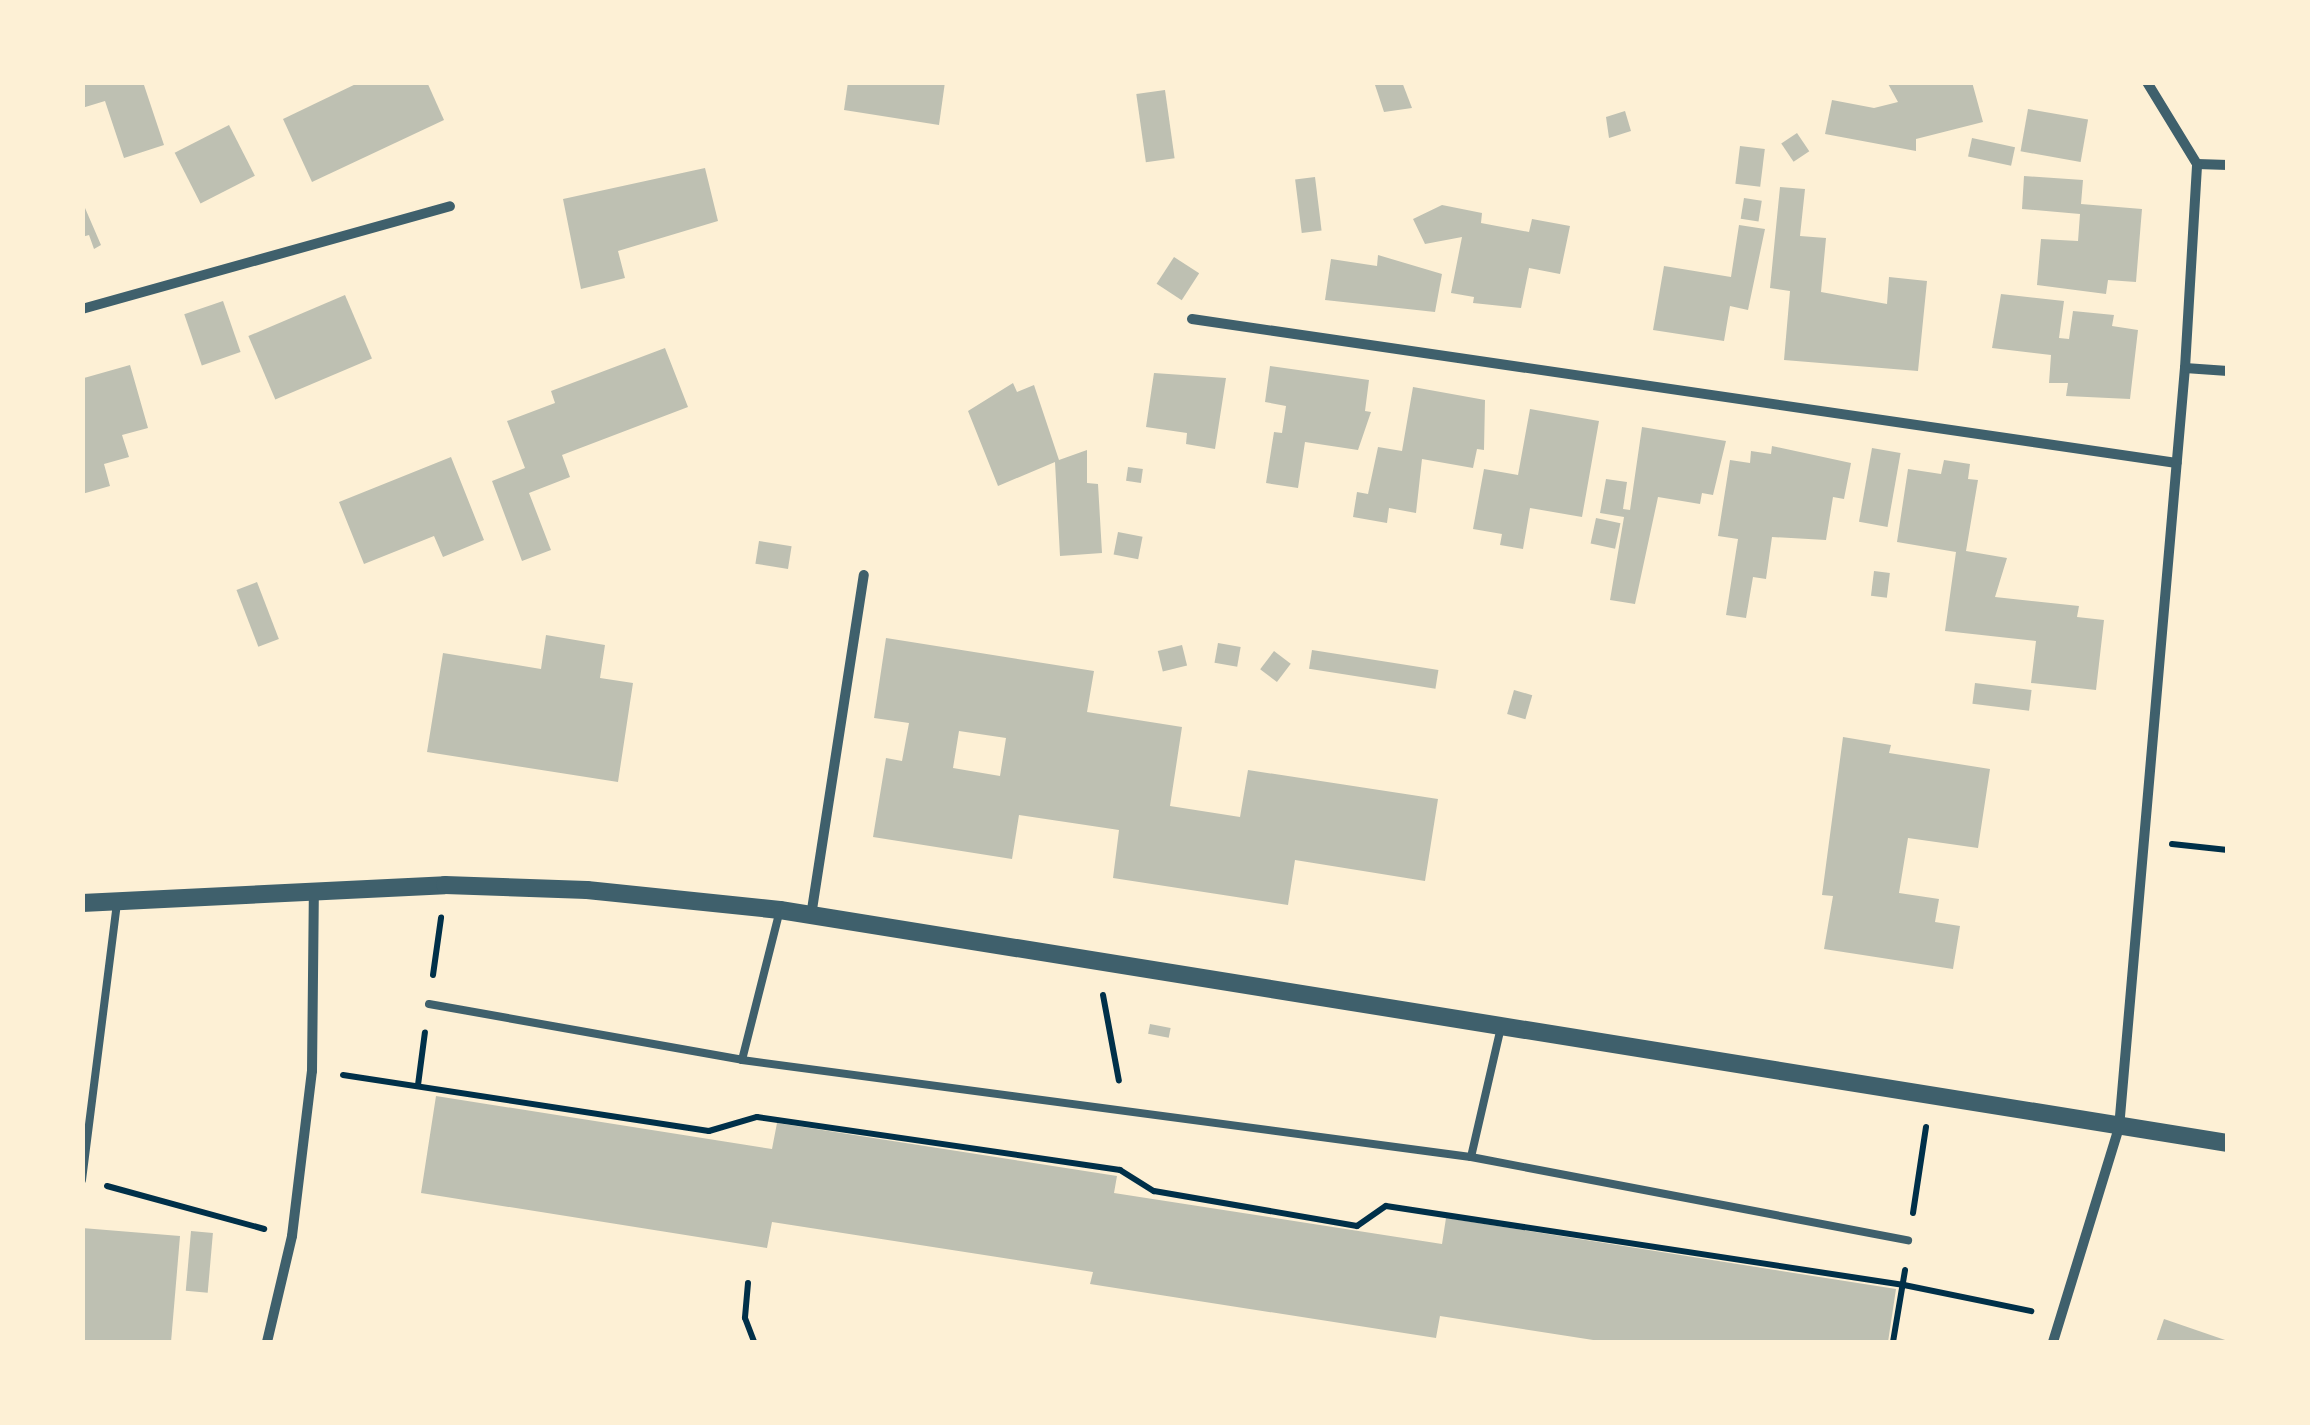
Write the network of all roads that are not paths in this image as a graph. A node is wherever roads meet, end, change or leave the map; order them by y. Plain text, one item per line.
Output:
1 (2147, 82) edge
2 (2198, 164) junction
3 (2228, 165) edge
4 (450, 206) dead end
5 (82, 309) edge
6 (1192, 319) dead end
7 (2185, 368) junction
8 (2228, 371) edge
9 (2177, 463) junction
10 (864, 575) dead end
11 (314, 888) junction
12 (117, 898) junction
13 (82, 903) edge
14 (780, 910) junction
15 (812, 916) junction
16 (429, 1004) dead end
17 (1501, 1027) junction
18 (742, 1060) junction
19 (2119, 1128) junction
20 (2228, 1142) edge
21 (1472, 1157) junction
22 (85, 1180) edge
23 (1908, 1240) dead end
24 (267, 1342) edge
25 (2054, 1342) edge

1 - 2 street
2 - 3 street
2 - 7 street
4 - 5 street
6 - 9 street
7 - 8 street
7 - 9 street
9 - 19 street
10 - 15 street
11 - 12 street
11 - 14 street
11 - 24 street
12 - 13 street
12 - 22 lane
14 - 15 street
14 - 18 lane
15 - 17 street
16 - 18 lane
17 - 19 street
17 - 21 lane
18 - 21 lane
19 - 20 street
19 - 25 street
21 - 23 lane

